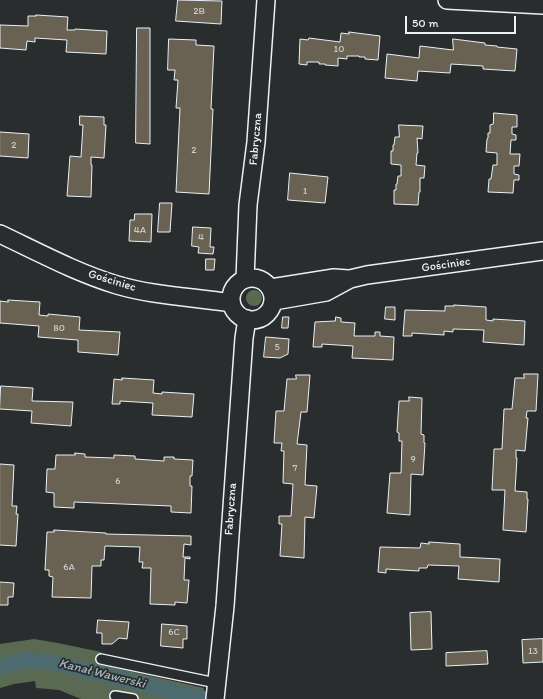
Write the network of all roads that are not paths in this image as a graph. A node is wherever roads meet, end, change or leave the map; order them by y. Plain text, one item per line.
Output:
1 (266, 0) edge
2 (447, 0) edge
3 (543, 6) edge
4 (0, 234) edge
5 (543, 252) edge
6 (245, 279) junction
7 (272, 294) junction
8 (231, 303) junction
9 (247, 319) junction
10 (101, 659) dead end
11 (216, 691) edge
12 (115, 696) dead end
13 (133, 699) edge

1 - 6 street, Fabryczna
2 - 3 street
4 - 8 street, Gościniec
5 - 7 street, Gościniec
6 - 7 street
6 - 8 street
7 - 9 street
8 - 9 street
9 - 11 street, Fabryczna
10 - 11 lane
12 - 13 lane

